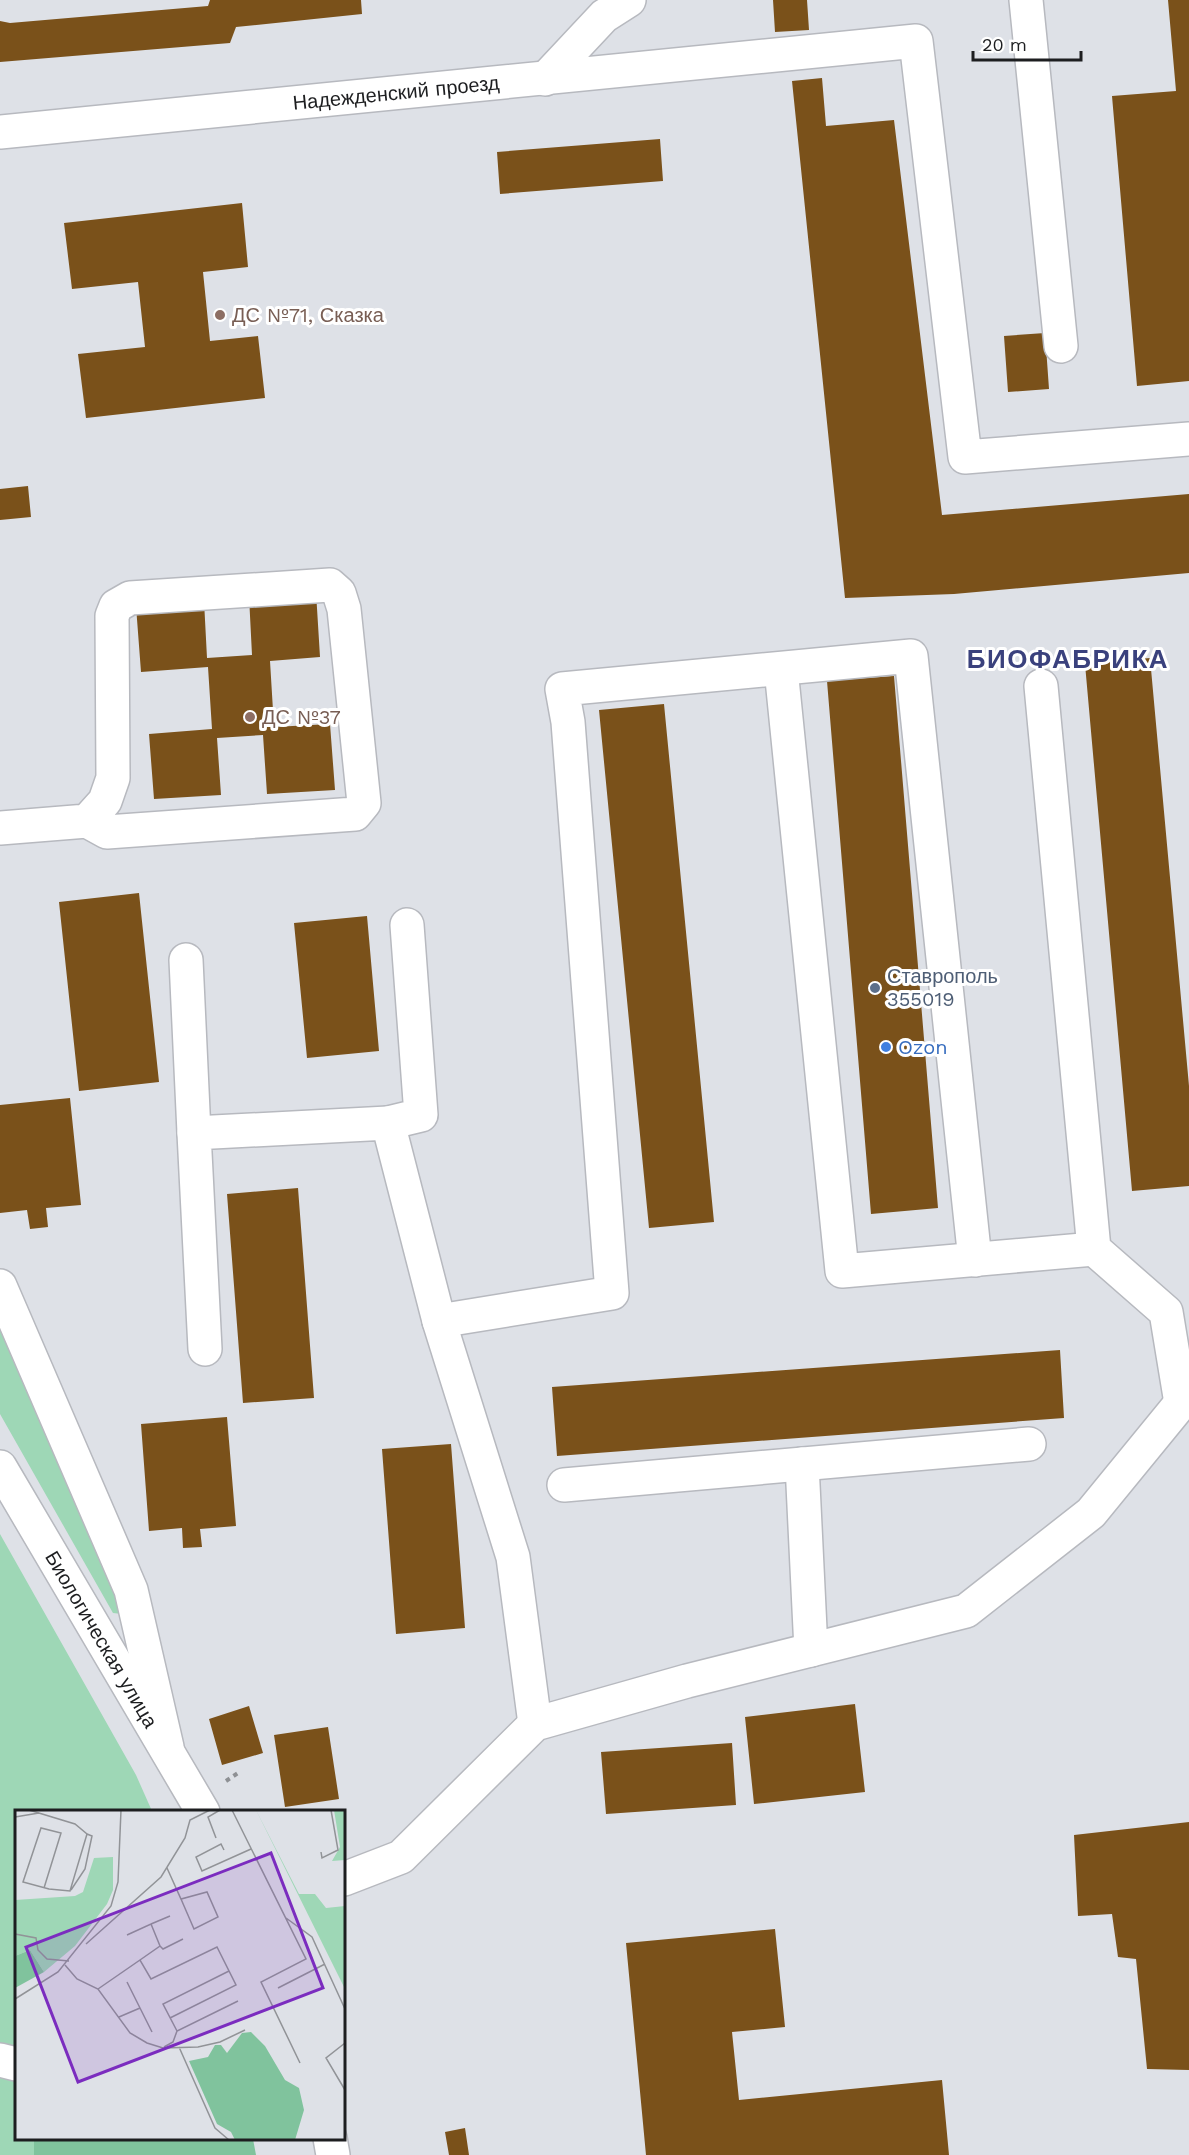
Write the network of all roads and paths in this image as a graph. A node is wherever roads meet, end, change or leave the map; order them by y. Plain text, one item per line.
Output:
1 (629, 0) edge
2 (1026, 0) edge
3 (545, 79) junction
4 (0, 132) edge
5 (1061, 346) dead end
6 (1189, 438) edge
7 (781, 669) junction
8 (1041, 686) dead end
9 (87, 821) junction
10 (0, 828) edge
11 (407, 925) dead end
12 (186, 960) dead end
13 (388, 1123) junction
14 (194, 1132) junction
15 (1094, 1249) junction
16 (975, 1260) junction
17 (0, 1286) edge
18 (439, 1322) junction
19 (205, 1350) dead end
20 (1185, 1392) edge
21 (1029, 1444) dead end
22 (802, 1464) junction
23 (0, 1467) edge
24 (564, 1485) dead end
25 (811, 1650) junction
26 (535, 1724) junction
27 (167, 1747) junction
28 (202, 1810) edge
29 (345, 1879) edge
30 (0, 2060) edge
31 (15, 2064) edge
32 (330, 2140) edge
33 (333, 2155) edge

1 - 3 street
2 - 5 street
3 - 4 street, Надежденский проезд
3 - 6 street, Надежденский проезд
7 - 16 street
7 - 16 street
7 - 18 street
8 - 15 street
9 - 9 street
9 - 10 street
11 - 13 street
12 - 14 street
13 - 14 street
13 - 18 street
14 - 19 street
15 - 16 street
15 - 20 street
17 - 27 street
18 - 26 street
20 - 25 street
21 - 22 street
22 - 24 street
22 - 25 street
23 - 27 street, Биологическая улица
25 - 26 street
26 - 29 street
27 - 28 street, Биологическая улица
30 - 31 street
32 - 33 street

